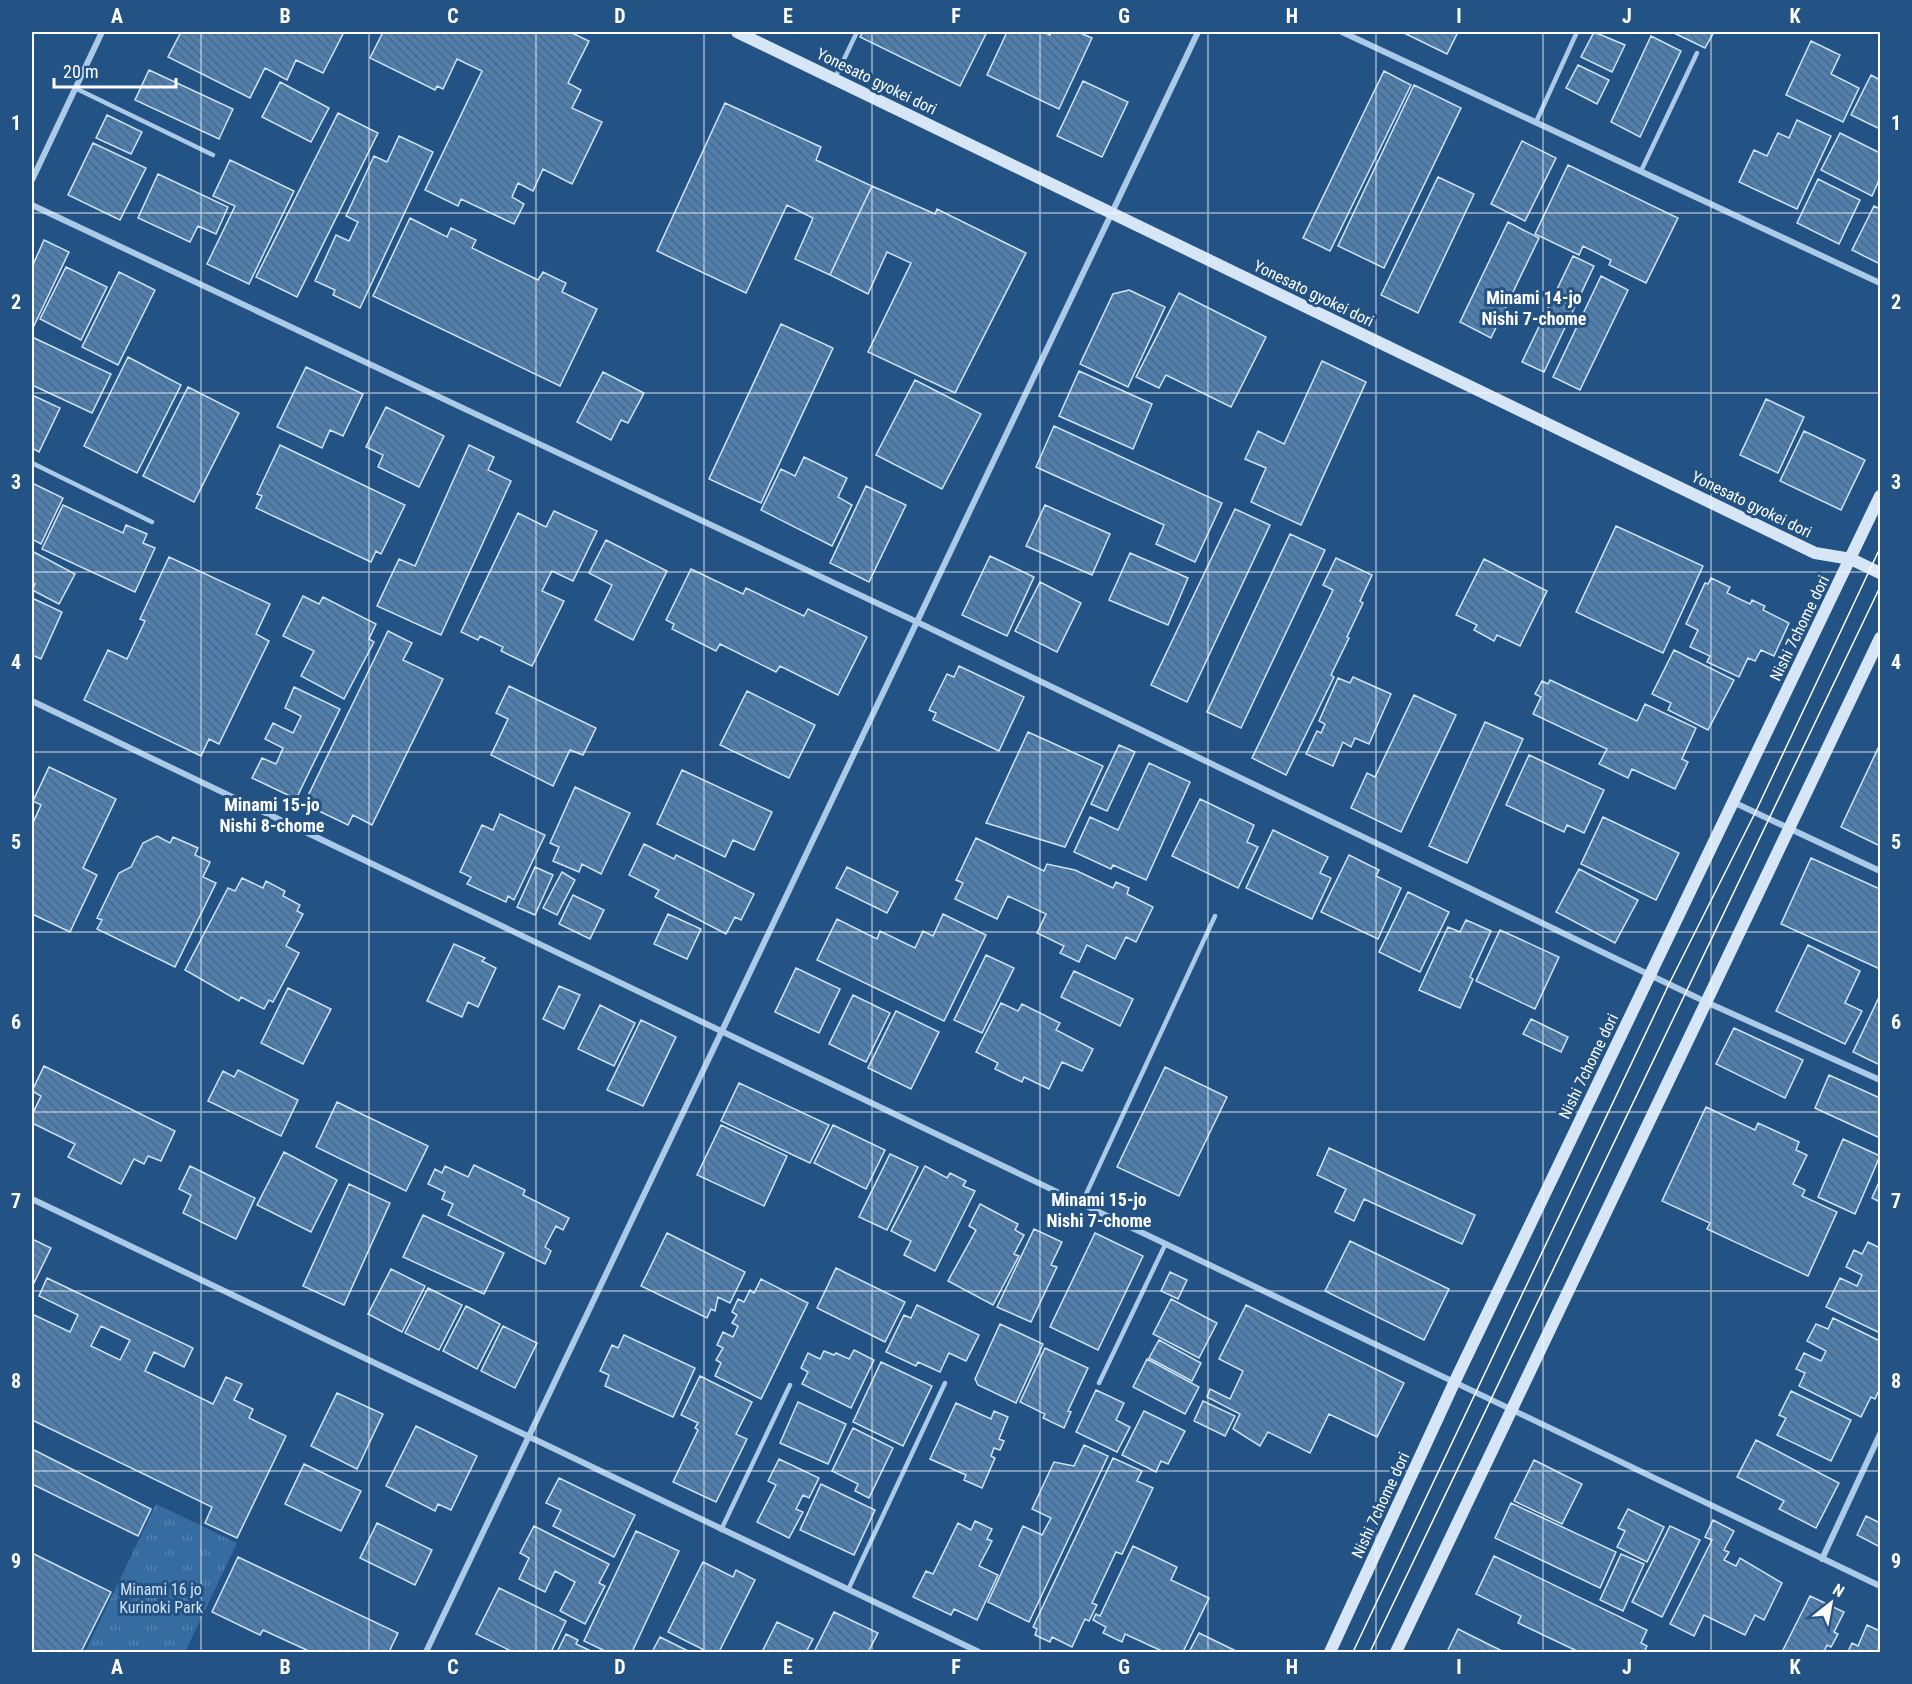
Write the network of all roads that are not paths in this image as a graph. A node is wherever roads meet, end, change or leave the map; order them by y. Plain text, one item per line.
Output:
1 (102, 32) edge
2 (737, 32) edge
3 (857, 32) edge
4 (1198, 32) edge
5 (1342, 32) edge
6 (1577, 32) edge
7 (1697, 53) dead end
8 (834, 79) junction
9 (75, 88) junction
10 (1536, 122) junction
11 (213, 154) dead end
12 (1641, 171) junction
13 (32, 180) edge
14 (32, 205) edge
15 (1111, 214) junction
16 (1881, 283) edge
17 (32, 463) edge
18 (1881, 496) edge
19 (152, 522) dead end
20 (1851, 559) junction
21 (1881, 573) edge
22 (917, 622) junction
23 (1881, 638) edge
24 (32, 701) edge
25 (1733, 802) junction
26 (1789, 829) junction
27 (1881, 871) edge
28 (1215, 916) dead end
29 (1650, 975) junction
30 (1706, 1002) junction
31 (721, 1032) junction
32 (1881, 1080) edge
33 (32, 1199) edge
34 (1081, 1205) junction
35 (1165, 1245) junction
36 (945, 1383) dead end
37 (1099, 1383) dead end
38 (1454, 1383) junction
39 (790, 1385) dead end
40 (1511, 1409) junction
41 (1881, 1434) edge
42 (528, 1438) junction
43 (721, 1530) junction
44 (1822, 1559) junction
45 (1881, 1587) edge
46 (848, 1590) junction
47 (426, 1653) edge
48 (979, 1653) edge
49 (1330, 1653) edge
50 (1396, 1653) edge

1 - 9 street
2 - 8 street, Yonesato gyokei dori
3 - 8 lane
4 - 15 street
5 - 10 street
6 - 10 lane
7 - 12 lane
8 - 15 street, Yonesato gyokei dori
9 - 11 lane
9 - 13 street
10 - 12 street
12 - 16 street
14 - 22 street
15 - 20 street, Yonesato gyokei dori
15 - 22 street
17 - 19 lane
18 - 20 street, Nishi 7chome dori
20 - 21 street, Yonesato gyokei dori
20 - 25 street, Nishi 7chome dori
22 - 29 street
22 - 31 street
23 - 26 street
24 - 31 street
25 - 26 street
25 - 29 street, Nishi 7chome dori
26 - 27 street
26 - 30 street
28 - 34 lane
29 - 30 street
29 - 38 street, Nishi 7chome dori
30 - 32 street
30 - 40 street
31 - 34 street
31 - 42 street
33 - 42 street
34 - 35 street
35 - 37 lane
35 - 38 street
36 - 46 lane
38 - 40 street
38 - 49 street, Nishi 7chome dori
39 - 43 lane
40 - 44 street
40 - 50 street
41 - 44 street
42 - 43 street
42 - 47 street
43 - 46 street
44 - 45 street
46 - 48 street

